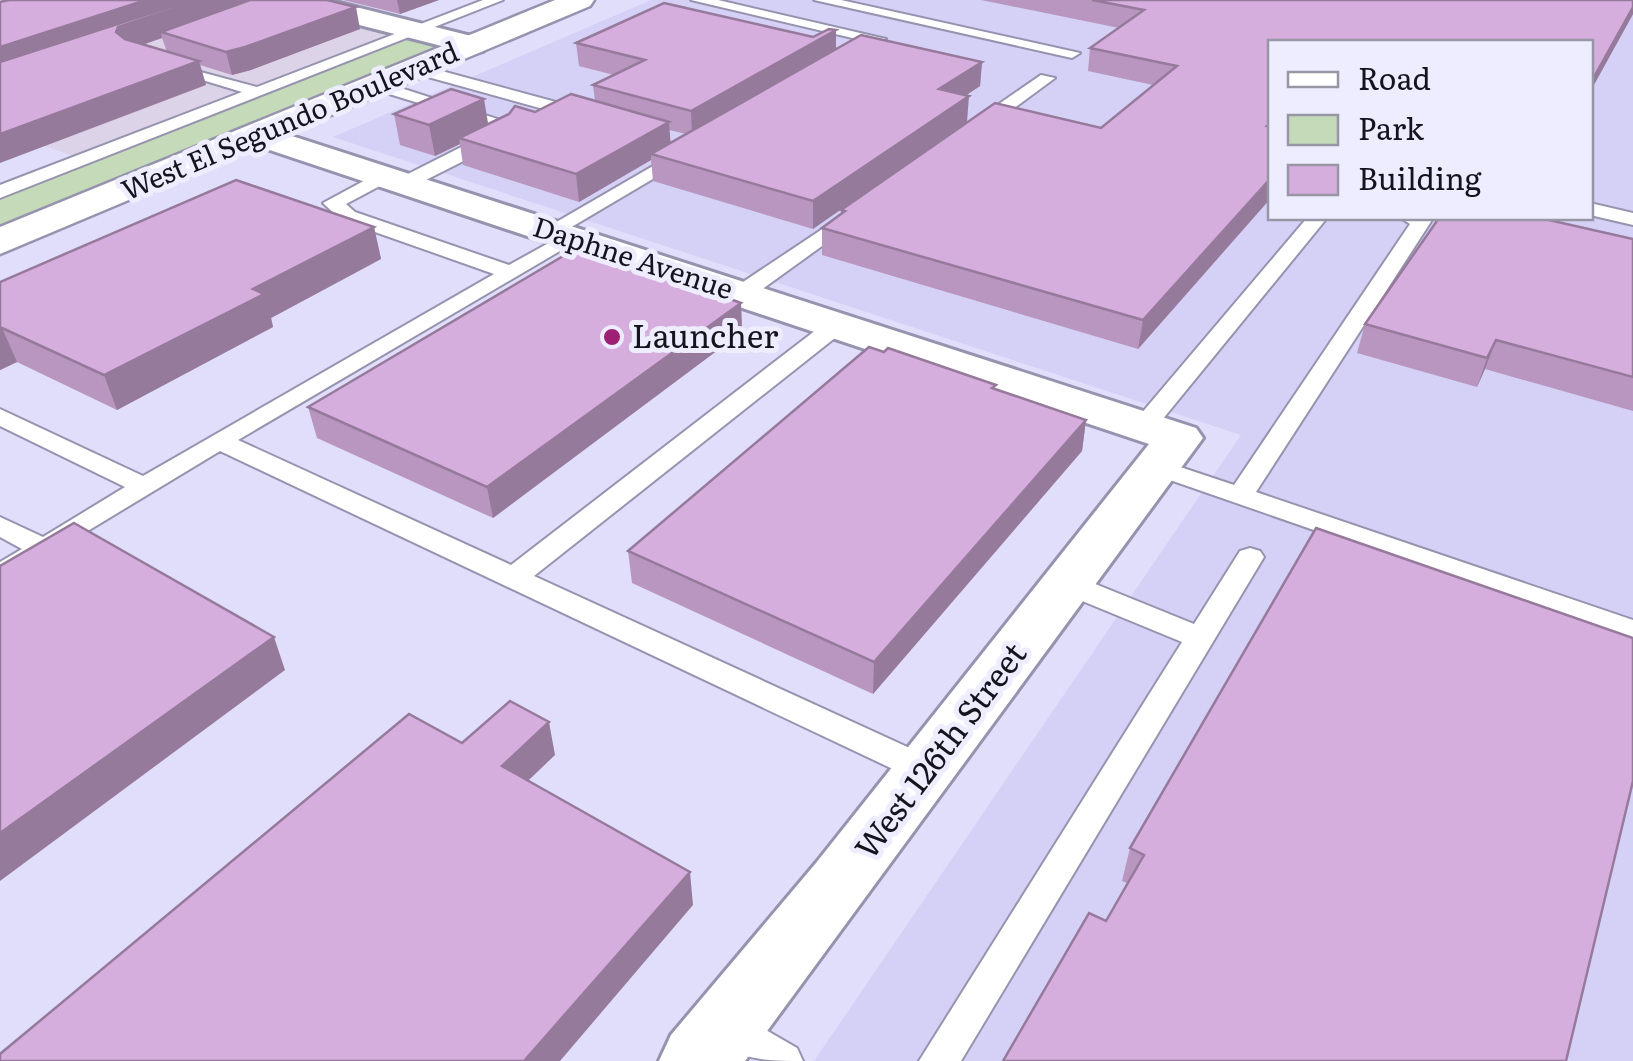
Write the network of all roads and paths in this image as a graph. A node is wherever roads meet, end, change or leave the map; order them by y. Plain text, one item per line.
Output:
1 (496, 0) edge
2 (580, 0) edge
3 (698, 0) edge
4 (821, 0) edge
5 (291, 2) edge
6 (416, 31) junction
7 (473, 45) junction
8 (1072, 53) dead end
9 (844, 58) edge
10 (156, 61) edge
11 (416, 69) junction
12 (1048, 78) dead end
13 (376, 86) junction
14 (258, 92) junction
15 (600, 120) edge
16 (967, 134) edge
17 (258, 135) junction
18 (676, 141) edge
19 (395, 180) junction
20 (0, 192) edge
21 (870, 202) edge
22 (1593, 210) edge
23 (1633, 219) edge
24 (1316, 220) edge
25 (1422, 220) edge
26 (562, 234) junction
27 (0, 242) edge
28 (511, 273) junction
29 (742, 294) junction
30 (836, 325) junction
31 (0, 416) edge
32 (218, 441) junction
33 (1160, 444) junction
34 (146, 487) junction
35 (1240, 496) junction
36 (0, 526) edge
37 (43, 548) junction
38 (1250, 557) dead end
39 (0, 575) edge
40 (513, 578) junction
41 (1068, 584) junction
42 (1633, 631) edge
43 (1200, 638) junction
44 (926, 770) junction
45 (712, 1043) edge
46 (783, 1061) edge
47 (939, 1061) edge

1 - 6 lane
2 - 7 main road, West El Segundo Boulevard
3 - 9 lane
4 - 8 lane
5 - 6 street
6 - 7 street
6 - 14 lane
7 - 11 main road, West El Segundo Boulevard
10 - 14 lane
11 - 13 main road, West El Segundo Boulevard
11 - 15 lane
12 - 16 lane
13 - 17 main road, West El Segundo Boulevard
13 - 19 lane
14 - 20 lane
17 - 19 street, Daphne Avenue
17 - 27 main road, West El Segundo Boulevard
18 - 26 lane
19 - 26 street, Daphne Avenue
19 - 28 lane
21 - 29 lane
22 - 23 lane
24 - 33 lane
25 - 35 lane
26 - 28 lane
26 - 29 street, Daphne Avenue
28 - 32 lane
29 - 30 street, Daphne Avenue
30 - 33 street, Daphne Avenue
30 - 40 lane
31 - 34 lane
32 - 34 lane
32 - 40 lane
33 - 35 lane
33 - 41 street, West 126th Street
34 - 37 lane
35 - 42 lane
36 - 37 lane
37 - 39 lane
38 - 43 lane
40 - 44 lane
41 - 43 lane
41 - 44 street, West 126th Street
43 - 47 lane
44 - 45 street, West 126th Street
45 - 46 lane

